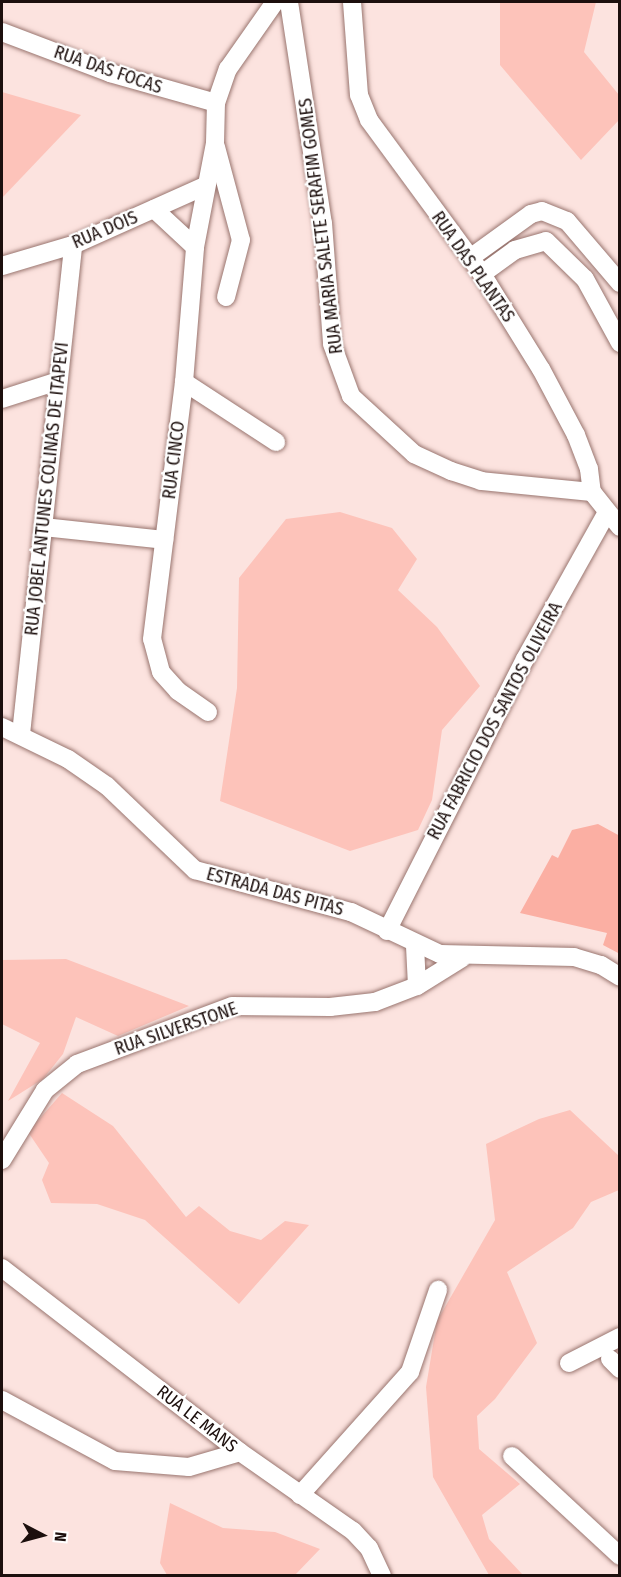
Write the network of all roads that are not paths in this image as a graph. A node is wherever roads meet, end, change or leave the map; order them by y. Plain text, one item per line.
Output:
1 (275, 2) edge
2 (289, 2) edge
3 (352, 2) edge
4 (2, 32) edge
5 (216, 103) junction
6 (215, 142) junction
7 (205, 186) junction
8 (154, 208) junction
9 (73, 245) junction
10 (195, 247) junction
11 (470, 258) junction
12 (2, 266) edge
13 (482, 274) junction
14 (620, 283) edge
15 (226, 297) dead end
16 (620, 343) edge
17 (58, 381) junction
18 (184, 382) junction
19 (2, 399) edge
20 (276, 442) dead end
21 (592, 492) junction
22 (607, 512) junction
23 (43, 527) junction
24 (620, 527) edge
25 (164, 540) junction
26 (207, 712) dead end
27 (2, 727) edge
28 (21, 734) junction
29 (387, 931) junction
30 (415, 946) junction
31 (462, 958) junction
32 (620, 977) edge
33 (417, 986) junction
34 (2, 1160) edge
35 (2, 1268) edge
36 (438, 1290) dead end
37 (620, 1337) edge
38 (569, 1363) dead end
39 (2, 1400) edge
40 (240, 1452) junction
41 (512, 1456) dead end
42 (300, 1495) junction
43 (620, 1556) edge
44 (382, 1575) edge

1 - 5 street
2 - 21 street, RUA MARIA SALETE SERAFIM GOMES
3 - 11 street, RUA DAS PLANTAS
4 - 5 street, RUA DAS FOCAS
5 - 6 street
6 - 7 street, RUA CINCO
6 - 15 street
7 - 8 street, RUA DOIS
7 - 10 street, RUA CINCO
8 - 9 street, RUA DOIS
8 - 10 street
9 - 12 street, RUA DOIS
9 - 17 street, RUA JOBEL ANTUNES COLINAS DE ITAPEVI
10 - 18 street, RUA CINCO
11 - 13 street, RUA DAS PLANTAS
11 - 14 street
13 - 16 street
13 - 21 street, RUA DAS PLANTAS
17 - 19 street
17 - 23 street, RUA JOBEL ANTUNES COLINAS DE ITAPEVI
18 - 20 street
18 - 25 street, RUA CINCO
21 - 22 street, RUA DAS PLANTAS
22 - 24 street, RUA DAS PLANTAS
22 - 29 street, RUA FABRICIO DOS SANTOS OLIVEIRA
23 - 25 street
23 - 28 street, RUA JOBEL ANTUNES COLINAS DE ITAPEVI
25 - 26 street, RUA CINCO
27 - 28 street, ESTRADA DAS PITAS
28 - 29 street, ESTRADA DAS PITAS
29 - 30 street, ESTRADA DAS PITAS
30 - 31 street, ESTRADA DAS PITAS
30 - 33 street
31 - 32 street, ESTRADA DAS PITAS
31 - 33 street, RUA SILVERSTONE
33 - 34 street, RUA SILVERSTONE
35 - 40 street, RUA LE MANS
36 - 42 street
37 - 38 street
39 - 40 street
40 - 42 street, RUA LE MANS
41 - 43 street
42 - 44 street, RUA LE MANS

